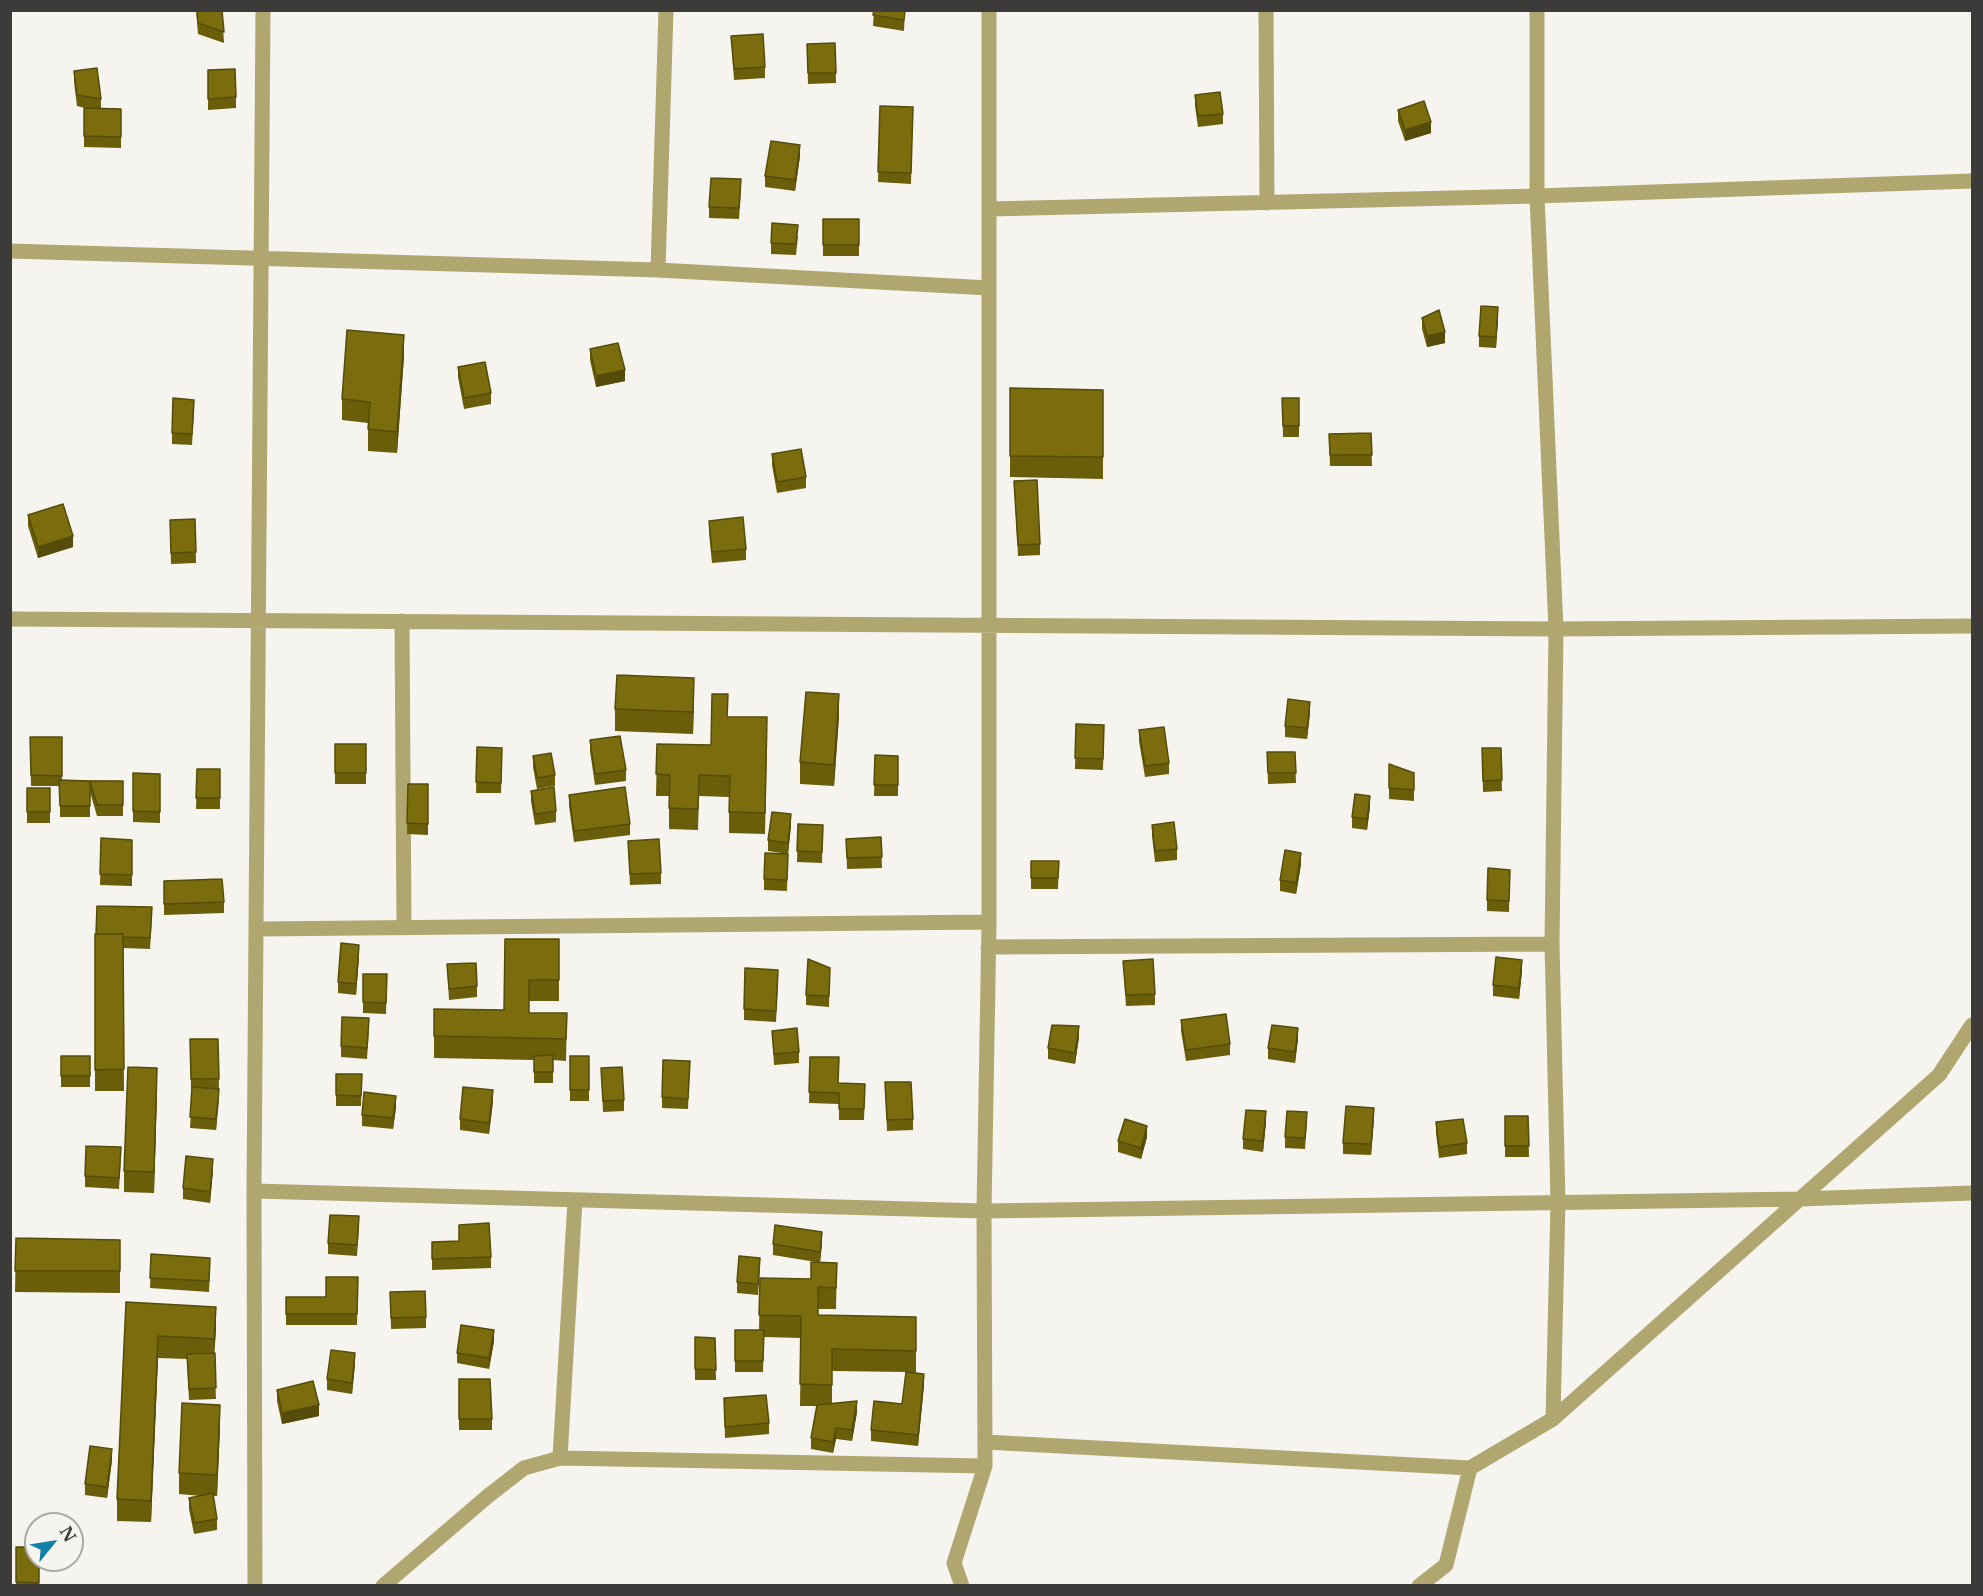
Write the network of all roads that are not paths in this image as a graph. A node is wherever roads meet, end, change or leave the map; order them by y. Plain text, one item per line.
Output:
1 (263, 10) edge
2 (666, 10) edge
3 (989, 10) edge
4 (1266, 10) edge
5 (1537, 10) edge
6 (1972, 181) edge
7 (1537, 196) junction
8 (1267, 203) junction
9 (989, 209) junction
10 (10, 251) edge
11 (260, 259) junction
12 (658, 270) junction
13 (989, 288) junction
14 (10, 619) edge
15 (257, 620) junction
16 (402, 621) junction
17 (989, 625) junction
18 (1972, 626) edge
19 (1556, 629) junction
20 (989, 922) junction
21 (404, 928) junction
22 (257, 929) junction
23 (1551, 944) junction
24 (988, 948) junction
25 (1972, 1025) edge
26 (254, 1191) junction
27 (1972, 1193) edge
28 (1800, 1198) junction
29 (575, 1200) junction
30 (1558, 1202) junction
31 (984, 1211) junction
32 (1553, 1419) junction
33 (985, 1442) junction
34 (560, 1458) junction
35 (985, 1466) junction
36 (1470, 1468) junction
37 (255, 1586) edge
38 (382, 1586) edge
39 (962, 1586) edge
40 (1419, 1586) edge

1 - 11 street
2 - 12 street
3 - 9 street
4 - 8 street
5 - 7 street
6 - 7 street
7 - 8 street
7 - 19 street
8 - 9 street
9 - 13 street
10 - 11 street
11 - 12 street
11 - 15 street
12 - 13 street
13 - 17 street
14 - 15 street
15 - 16 street
15 - 22 street
16 - 17 street
16 - 21 street
17 - 19 street
17 - 20 street
18 - 19 street
19 - 23 street
20 - 21 street
20 - 24 street
21 - 22 street
22 - 26 street
23 - 24 street
23 - 30 street
24 - 31 street
25 - 28 street
26 - 29 street
26 - 37 street
27 - 28 street
28 - 30 street
28 - 32 street
29 - 31 street
29 - 34 street
30 - 31 street
30 - 32 street
31 - 33 street
32 - 36 street
33 - 35 street
33 - 36 street
34 - 35 street
34 - 38 street
35 - 39 street
36 - 40 street

